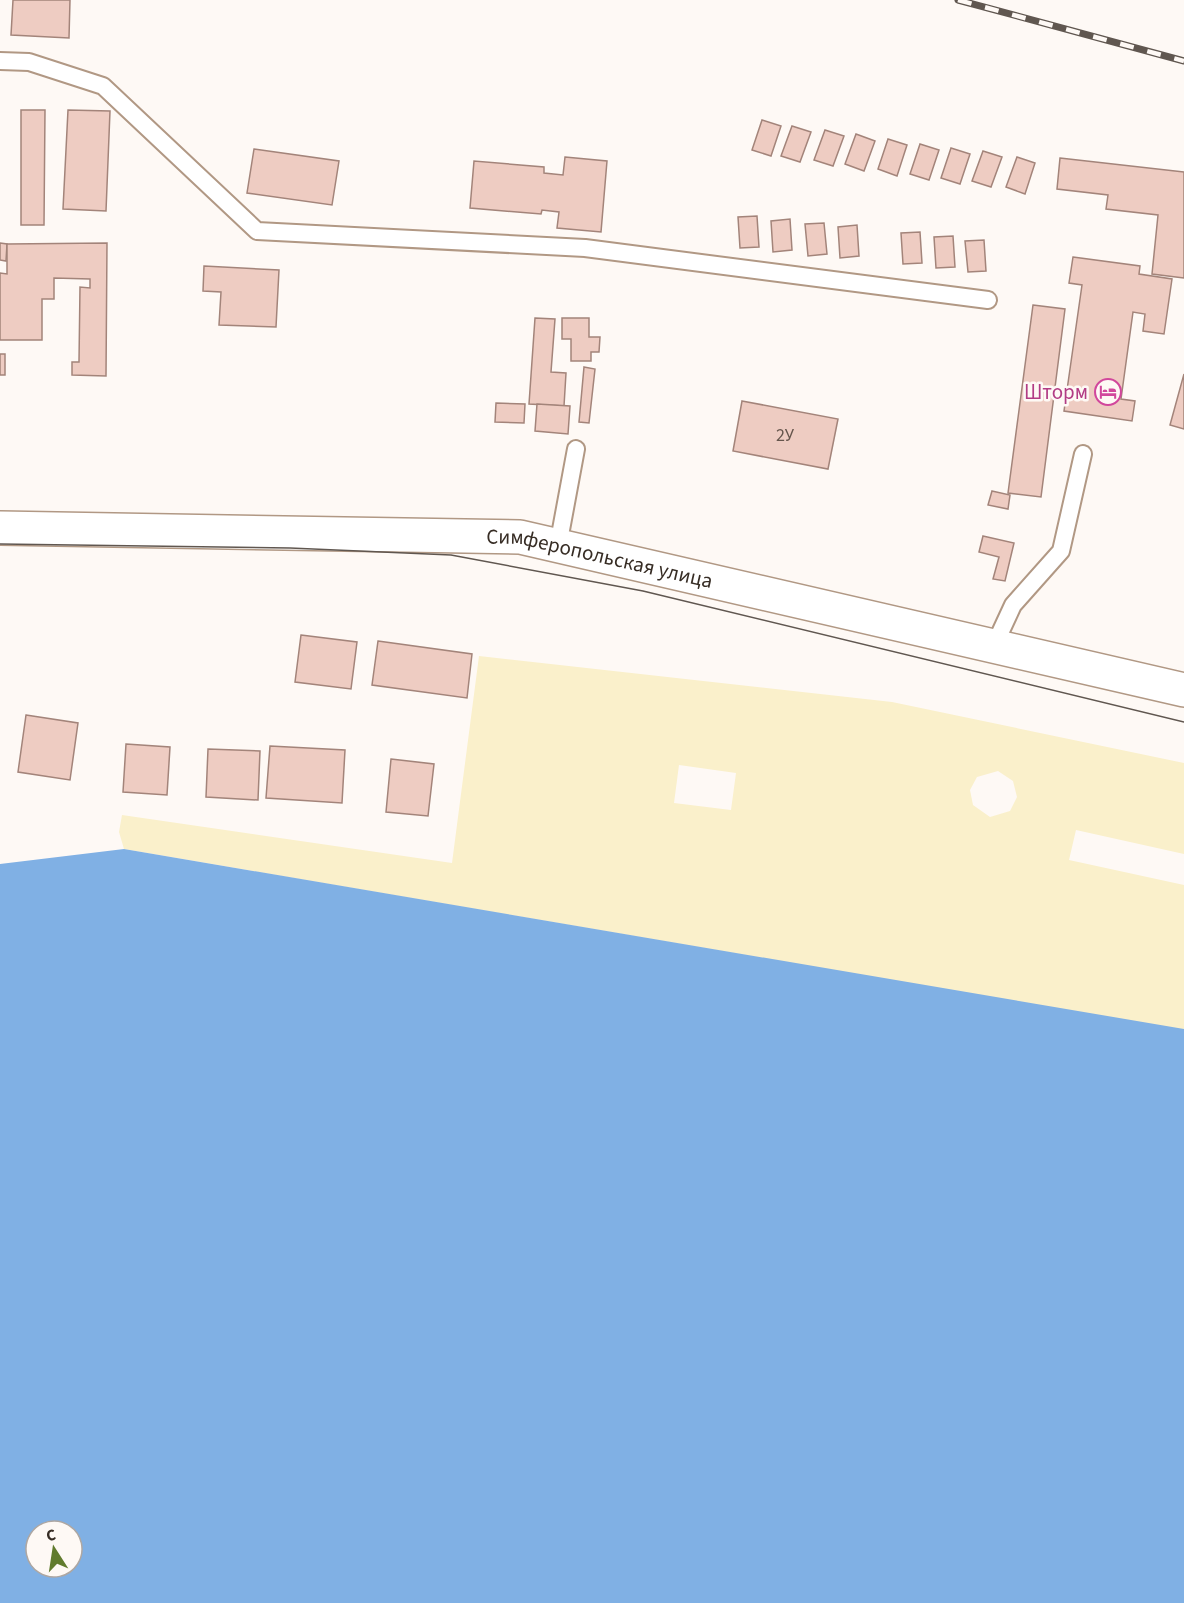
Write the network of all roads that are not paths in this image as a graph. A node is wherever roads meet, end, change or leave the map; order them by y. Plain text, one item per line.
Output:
1 (0, 61) edge
2 (988, 300) dead end
3 (576, 449) dead end
4 (1083, 454) dead end
5 (0, 528) edge
6 (558, 546) junction
7 (994, 646) junction
8 (1184, 690) edge

1 - 2 lane
3 - 6 lane
4 - 7 lane
5 - 6 street, Симферопольская улица
6 - 7 street, Симферопольская улица
7 - 8 street, Симферопольская улица

